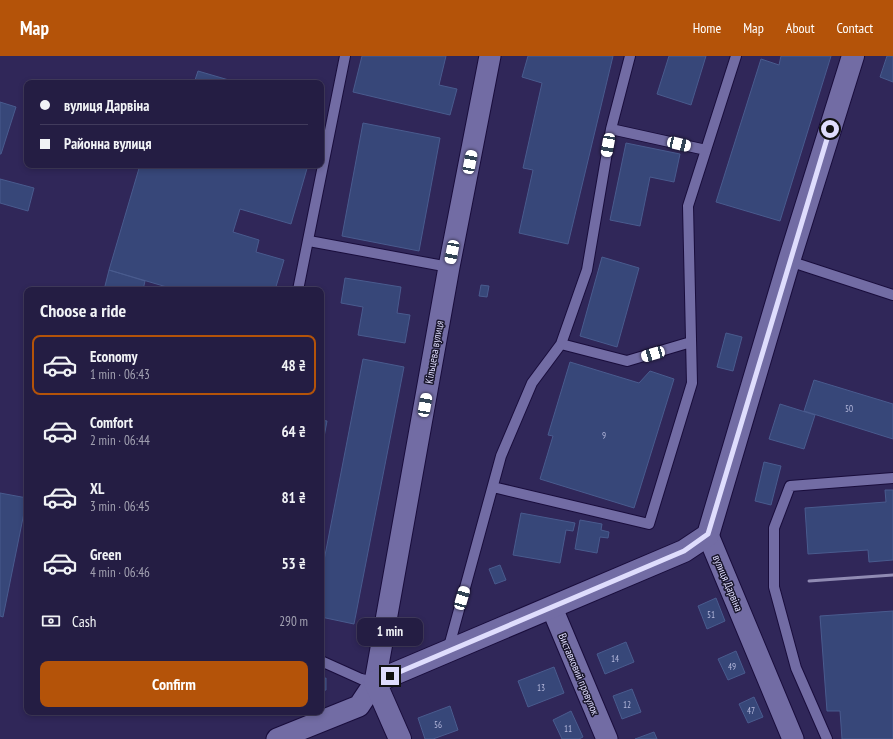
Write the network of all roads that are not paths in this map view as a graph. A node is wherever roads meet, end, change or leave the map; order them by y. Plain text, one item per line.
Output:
1 (345, 56) edge
2 (490, 56) edge
3 (630, 56) edge
4 (736, 56) edge
5 (853, 56) edge
6 (611, 129) junction
7 (706, 150) junction
8 (324, 164) edge
9 (323, 168) edge
10 (309, 241) junction
11 (789, 261) junction
12 (449, 267) junction
13 (299, 287) edge
14 (893, 295) edge
15 (691, 342) junction
16 (561, 344) junction
17 (893, 478) edge
18 (493, 487) junction
19 (708, 534) junction
20 (552, 608) junction
21 (447, 653) junction
22 (324, 662) edge
23 (375, 682) junction
24 (277, 739) edge
25 (400, 739) edge
26 (607, 739) edge
27 (793, 739) edge
28 (827, 739) edge

1 - 8 lane
2 - 12 street, Кільцева вулиця
3 - 6 lane
4 - 7 lane
5 - 11 street
6 - 7 lane
6 - 16 lane
7 - 15 lane
9 - 10 lane
10 - 12 lane
10 - 13 lane
11 - 14 lane
11 - 19 street
12 - 23 street, Кільцева вулиця
15 - 16 lane
15 - 18 lane
16 - 18 lane
17 - 28 lane
18 - 21 lane
19 - 20 street
19 - 27 street, вулиця Дарвіна
20 - 21 street
20 - 26 street, Виставковий провулок
21 - 23 street
22 - 23 lane
23 - 24 street
23 - 25 street

